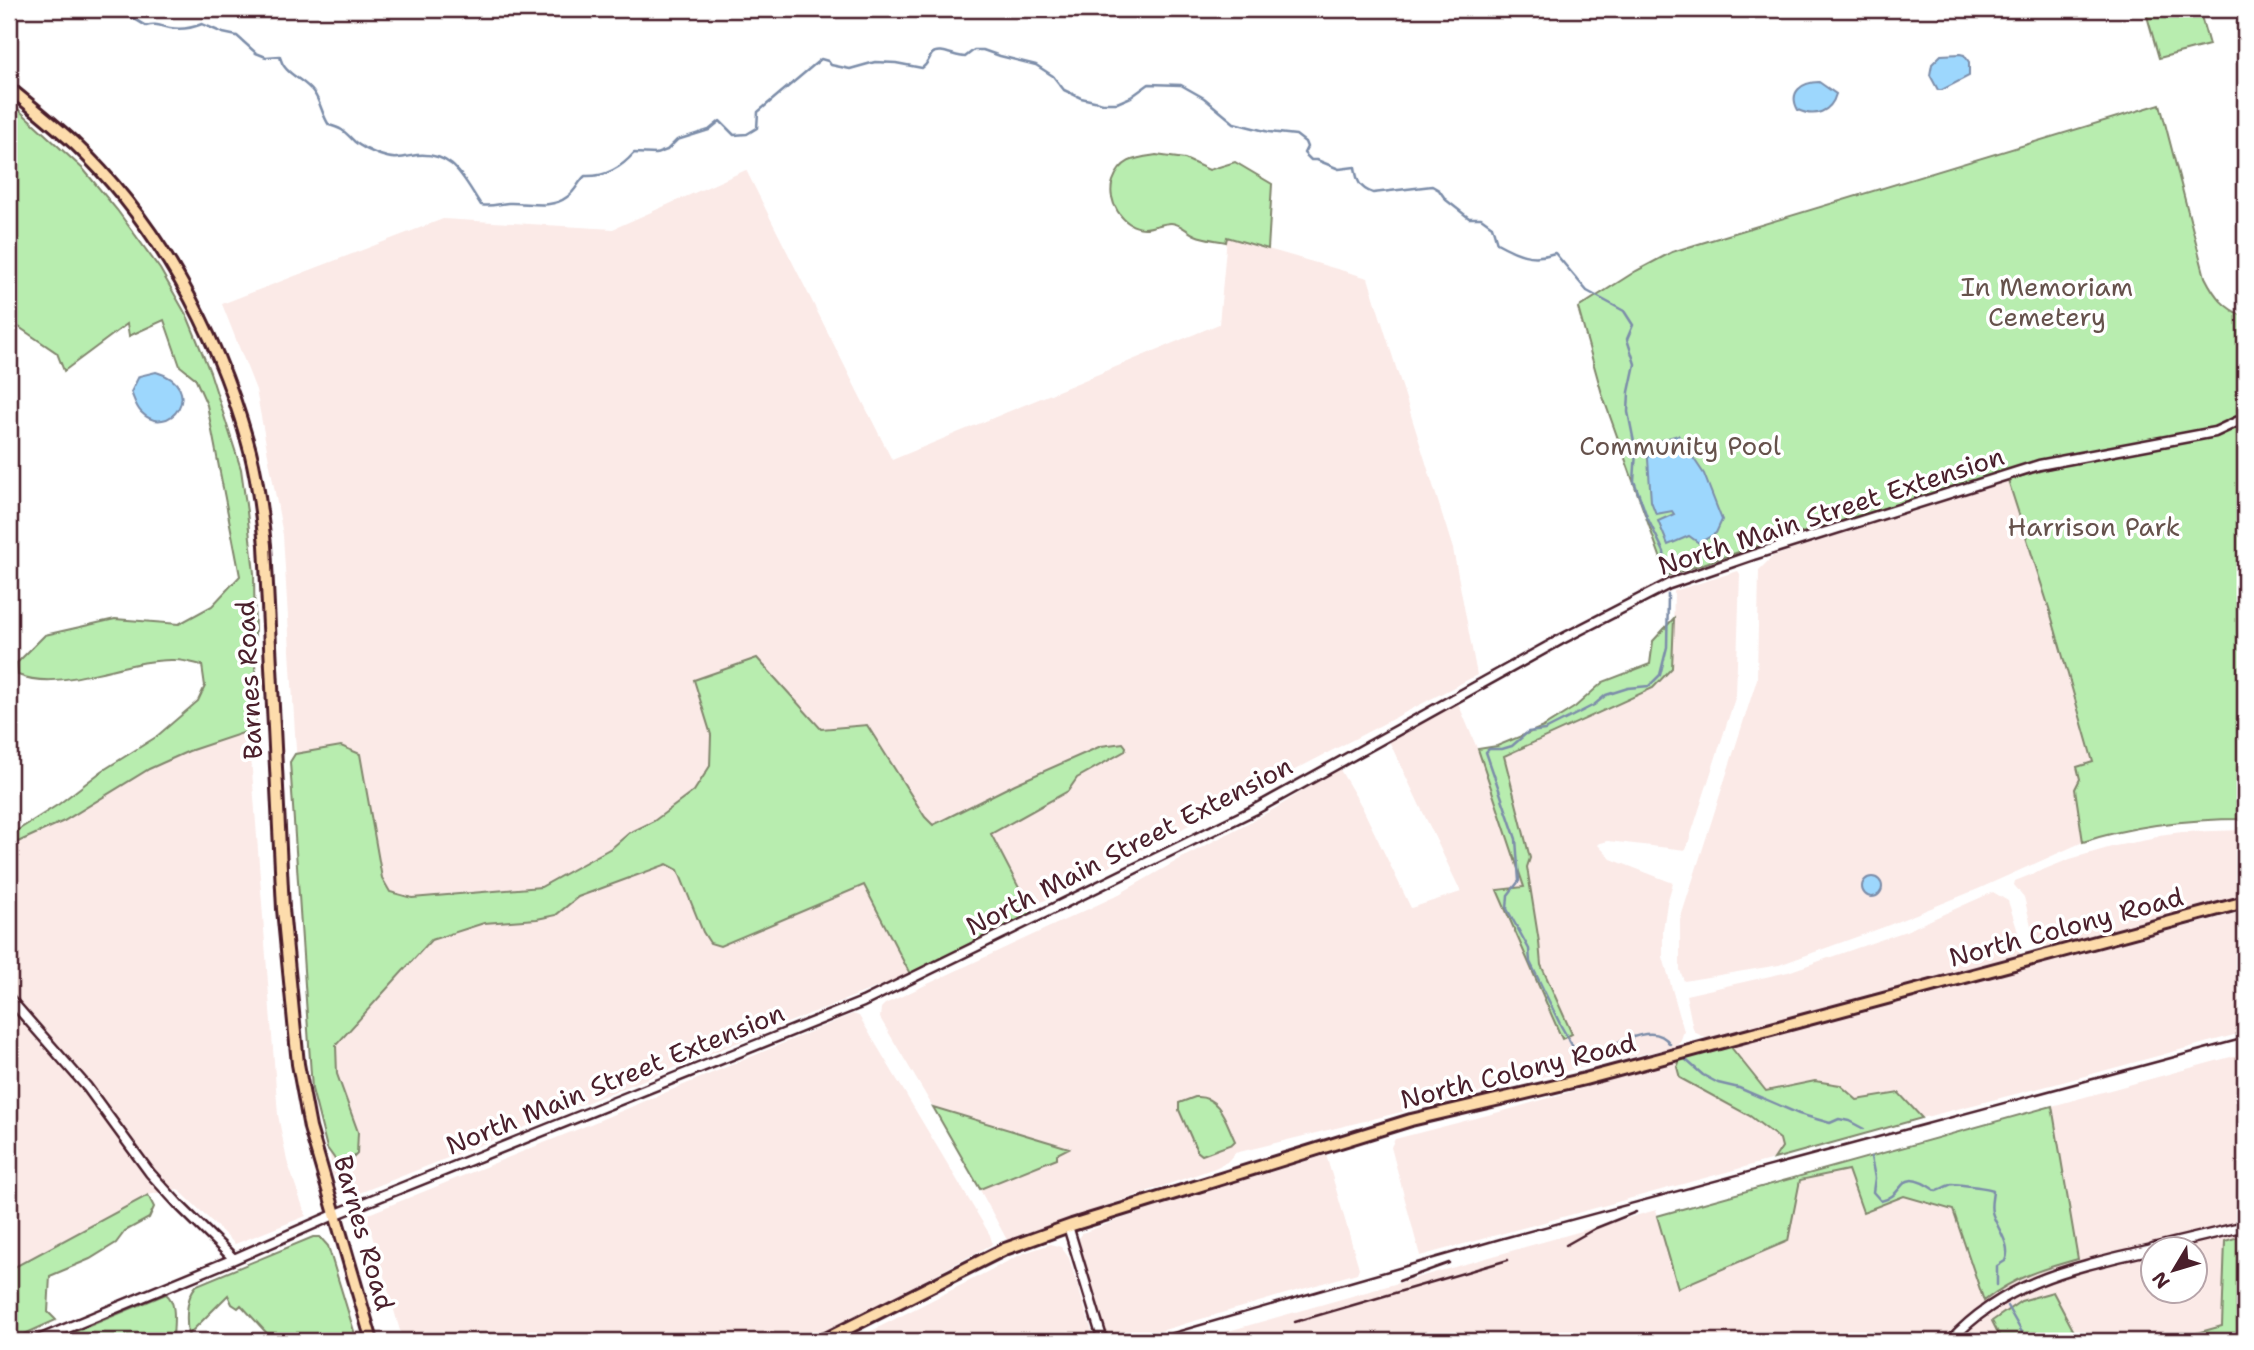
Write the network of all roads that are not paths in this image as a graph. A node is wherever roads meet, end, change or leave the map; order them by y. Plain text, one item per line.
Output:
1 (9, 88) edge
2 (2245, 418) edge
3 (2245, 902) edge
4 (9, 998) edge
5 (334, 1215) junction
6 (1068, 1226) junction
7 (2245, 1226) edge
8 (2208, 1235) edge
9 (2138, 1253) edge
10 (234, 1259) junction
11 (36, 1341) edge
12 (372, 1341) edge
13 (822, 1341) edge
14 (1103, 1341) edge
15 (1951, 1341) edge

1 - 5 main road, Barnes Road
2 - 5 street, North Main Street Extension
3 - 6 main road, North Colony Road
4 - 10 street
5 - 10 street, North Main Street Extension
5 - 12 main road, Barnes Road
6 - 13 main road, North Colony Road
6 - 14 street
7 - 8 street
9 - 15 street
10 - 11 street, North Main Street Extension

